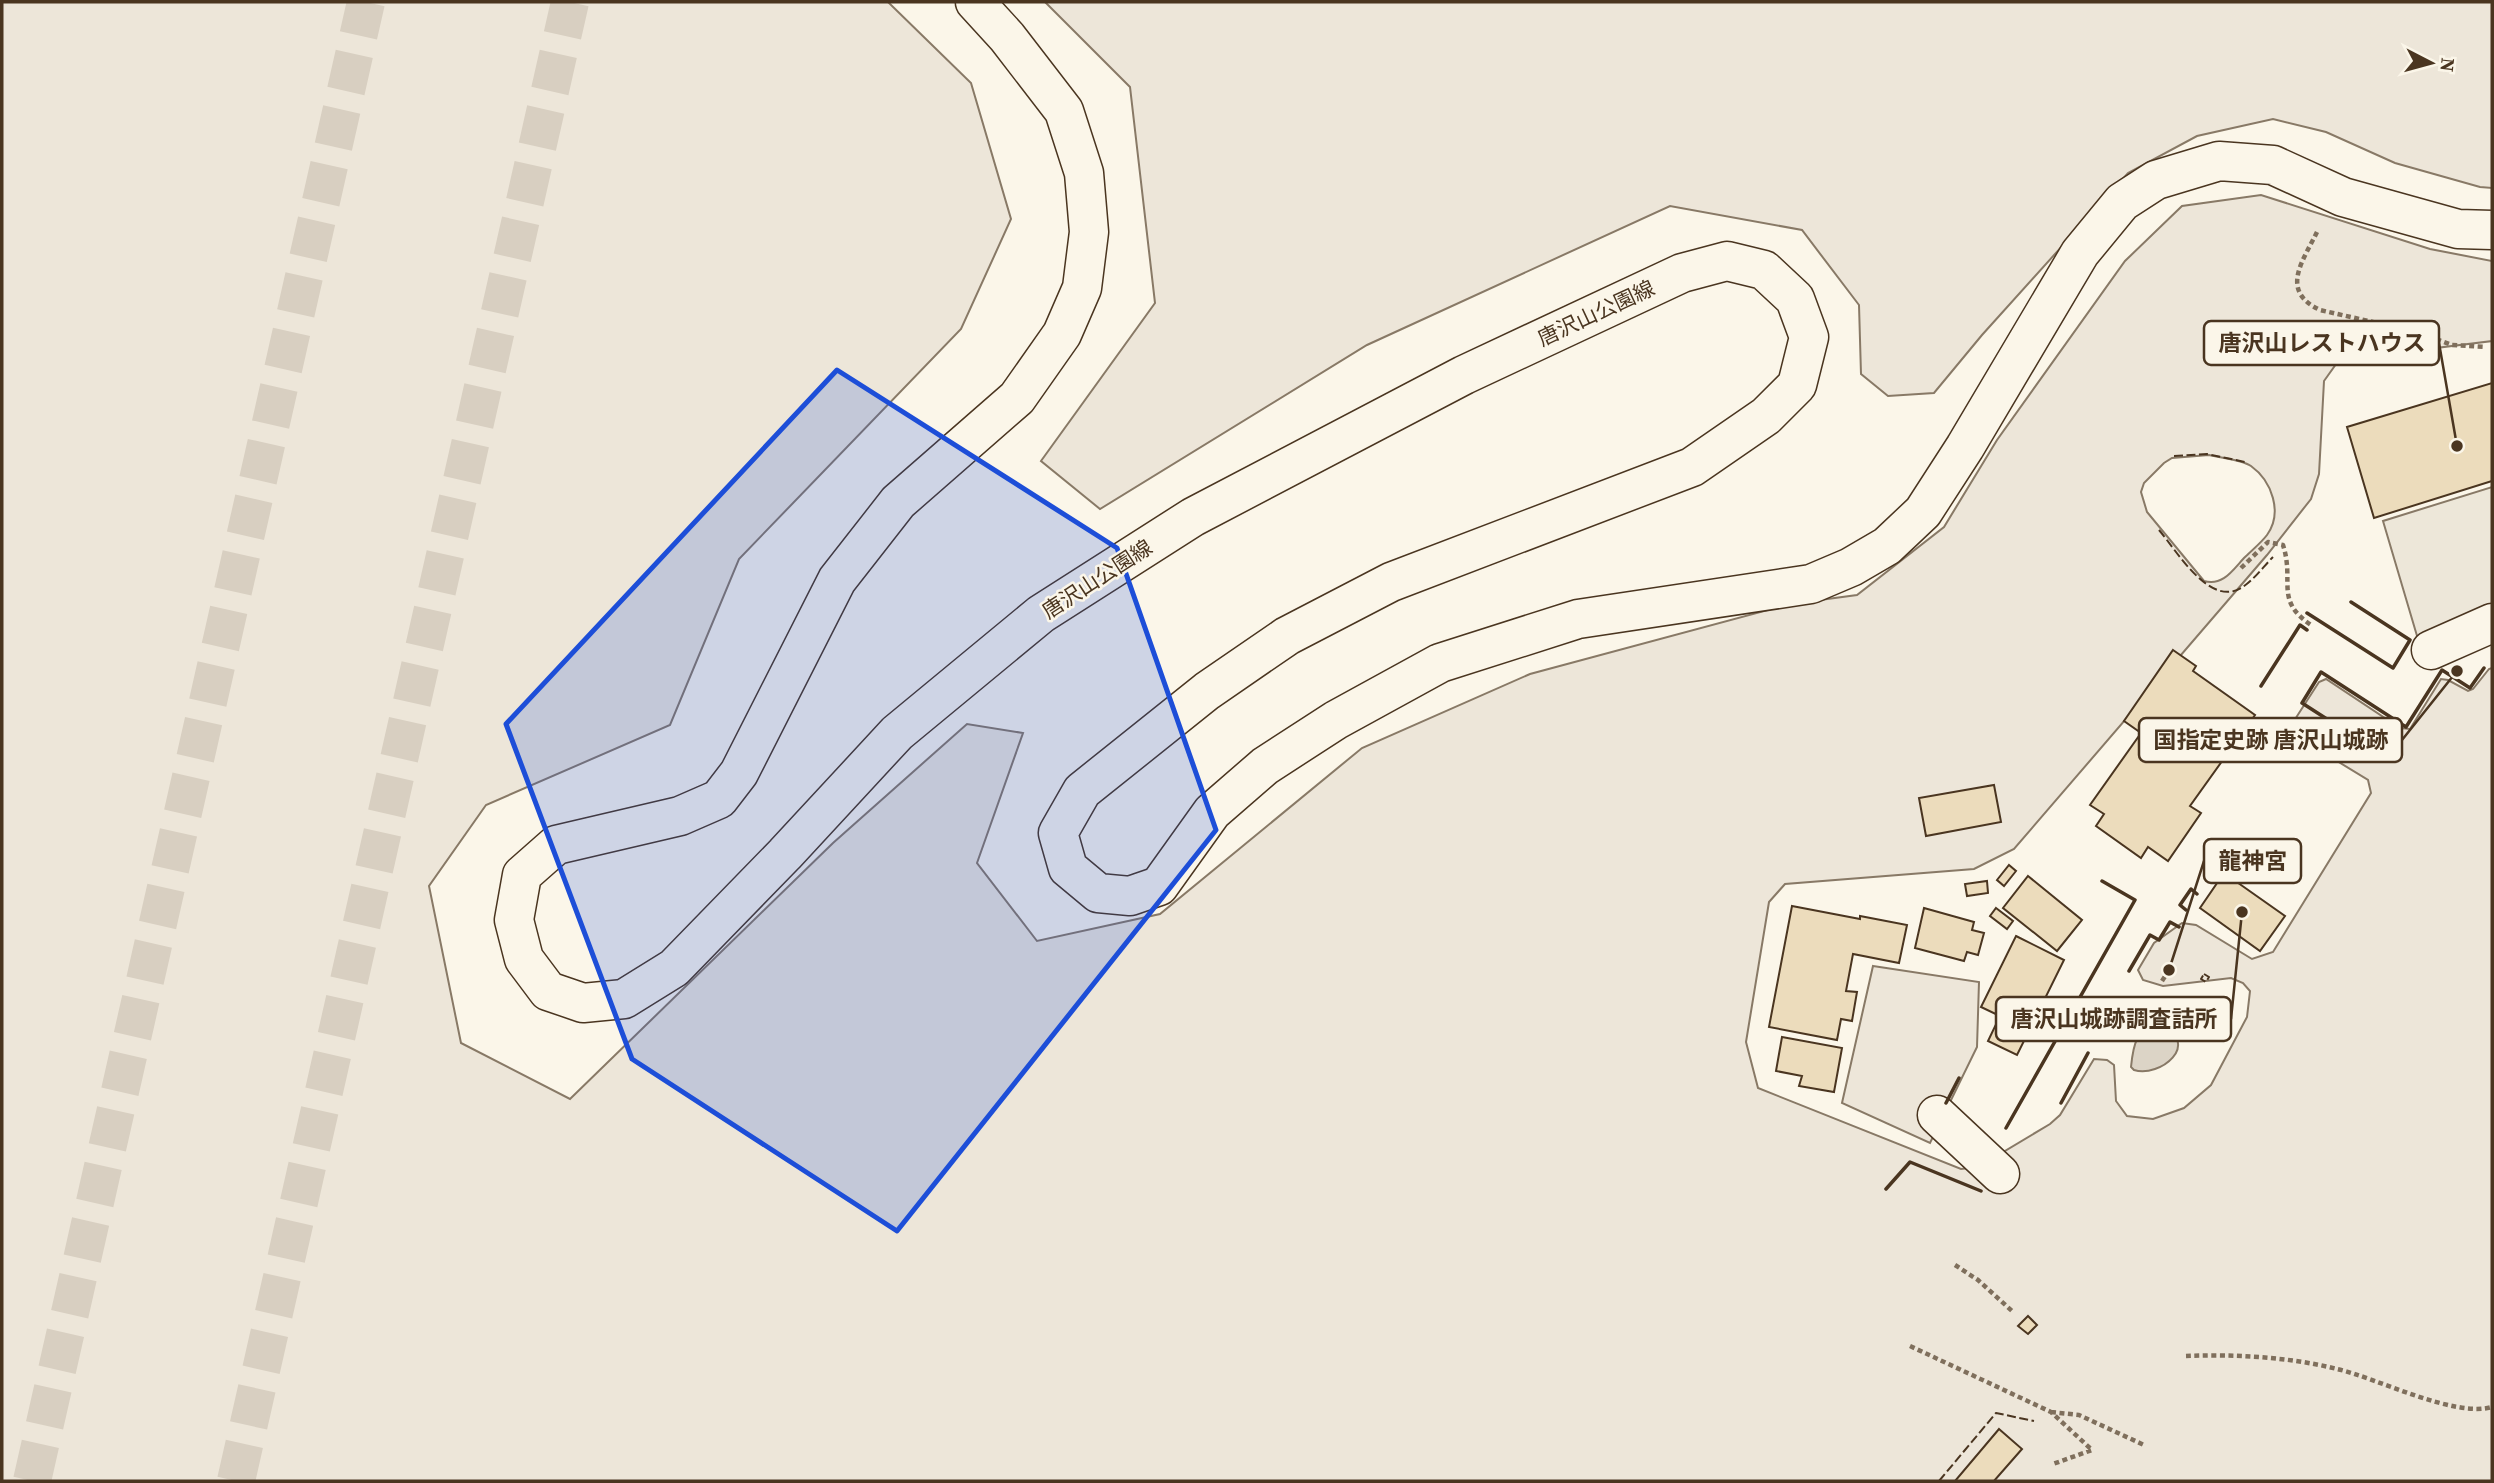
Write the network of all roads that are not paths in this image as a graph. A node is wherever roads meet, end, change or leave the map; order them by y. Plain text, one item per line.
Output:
1 (975, 2) edge
2 (2492, 230) edge
3 (2492, 623) edge
4 (2431, 650) dead end
5 (1937, 1115) dead end
6 (2000, 1174) dead end

1 - 2 main road, 唐沢山公園線
3 - 4 main road
5 - 6 main road

